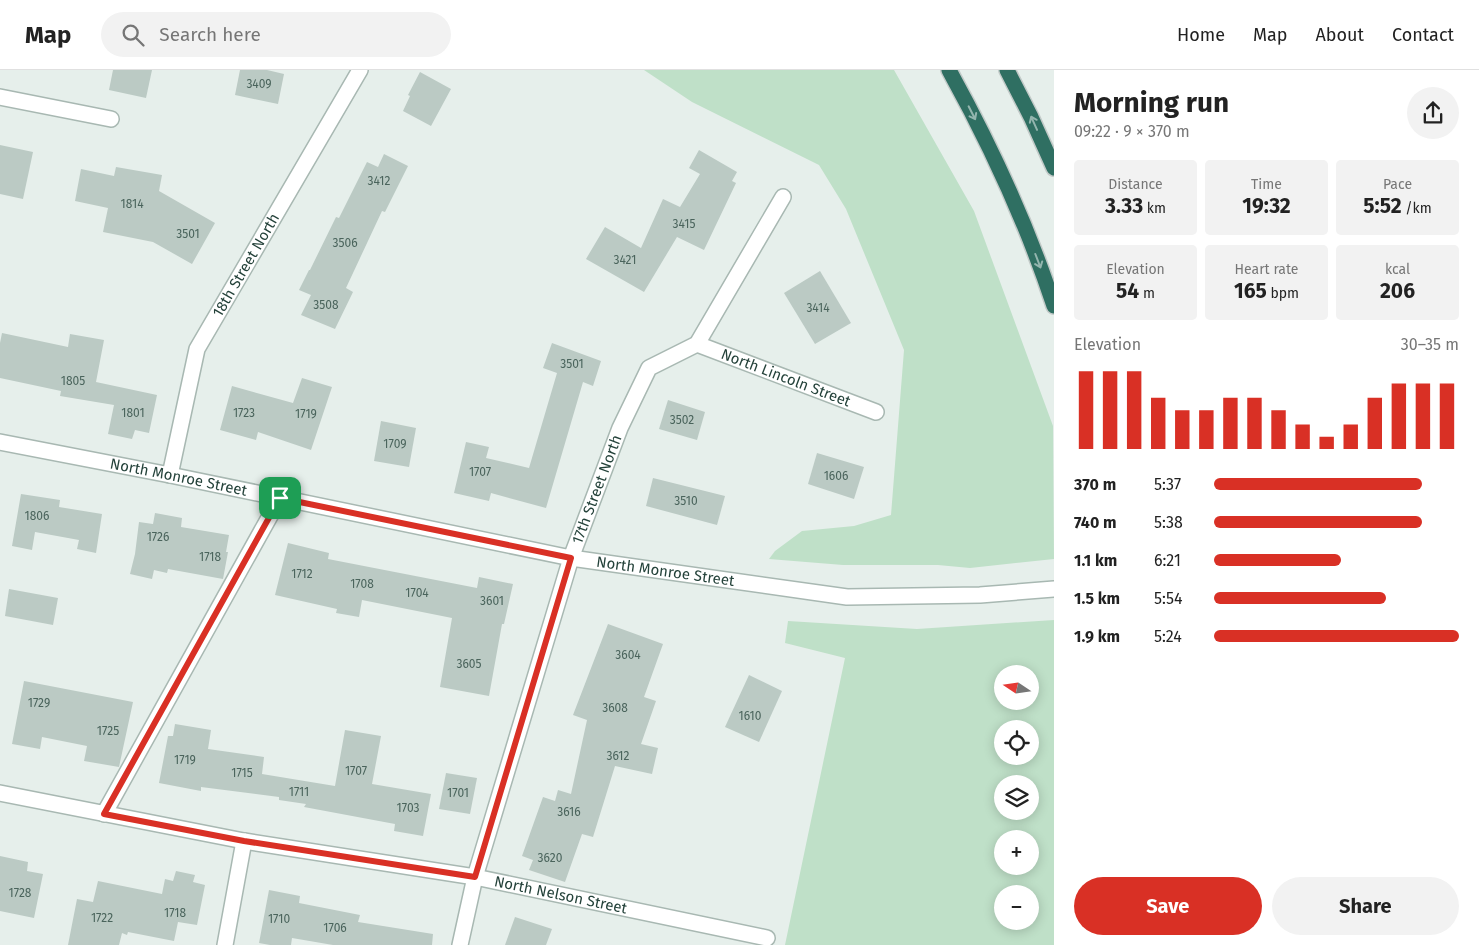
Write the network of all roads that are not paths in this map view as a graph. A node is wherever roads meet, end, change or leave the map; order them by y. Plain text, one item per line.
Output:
1 (360, 70) edge
2 (949, 70) edge
3 (1007, 70) edge
4 (0, 98) edge
5 (112, 119) dead end
6 (1054, 168) edge
7 (783, 197) dead end
8 (1054, 306) edge
9 (697, 344) junction
10 (876, 412) dead end
11 (0, 442) edge
12 (170, 475) junction
13 (280, 498) junction
14 (571, 558) junction
15 (1054, 589) edge
16 (0, 793) edge
17 (104, 814) junction
18 (244, 841) junction
19 (475, 877) junction
20 (767, 938) dead end
21 (225, 945) edge
22 (460, 945) edge

1 - 12 street, 18th Street North
2 -> 8 highway
6 -> 3 highway
4 - 5 street
7 - 9 street
9 - 10 street, North Lincoln Street
9 - 14 street, 17th Street North
11 - 12 street, North Monroe Street
12 - 13 street, North Monroe Street
13 - 14 street, North Monroe Street
13 - 17 street
14 - 15 street, North Monroe Street
14 - 19 street, 17th Street North
16 - 17 street, North Nelson Street
17 - 18 street, North Nelson Street
18 - 19 street, North Nelson Street
18 - 21 street
19 - 20 street, North Nelson Street
19 - 22 street, 17th Street North

